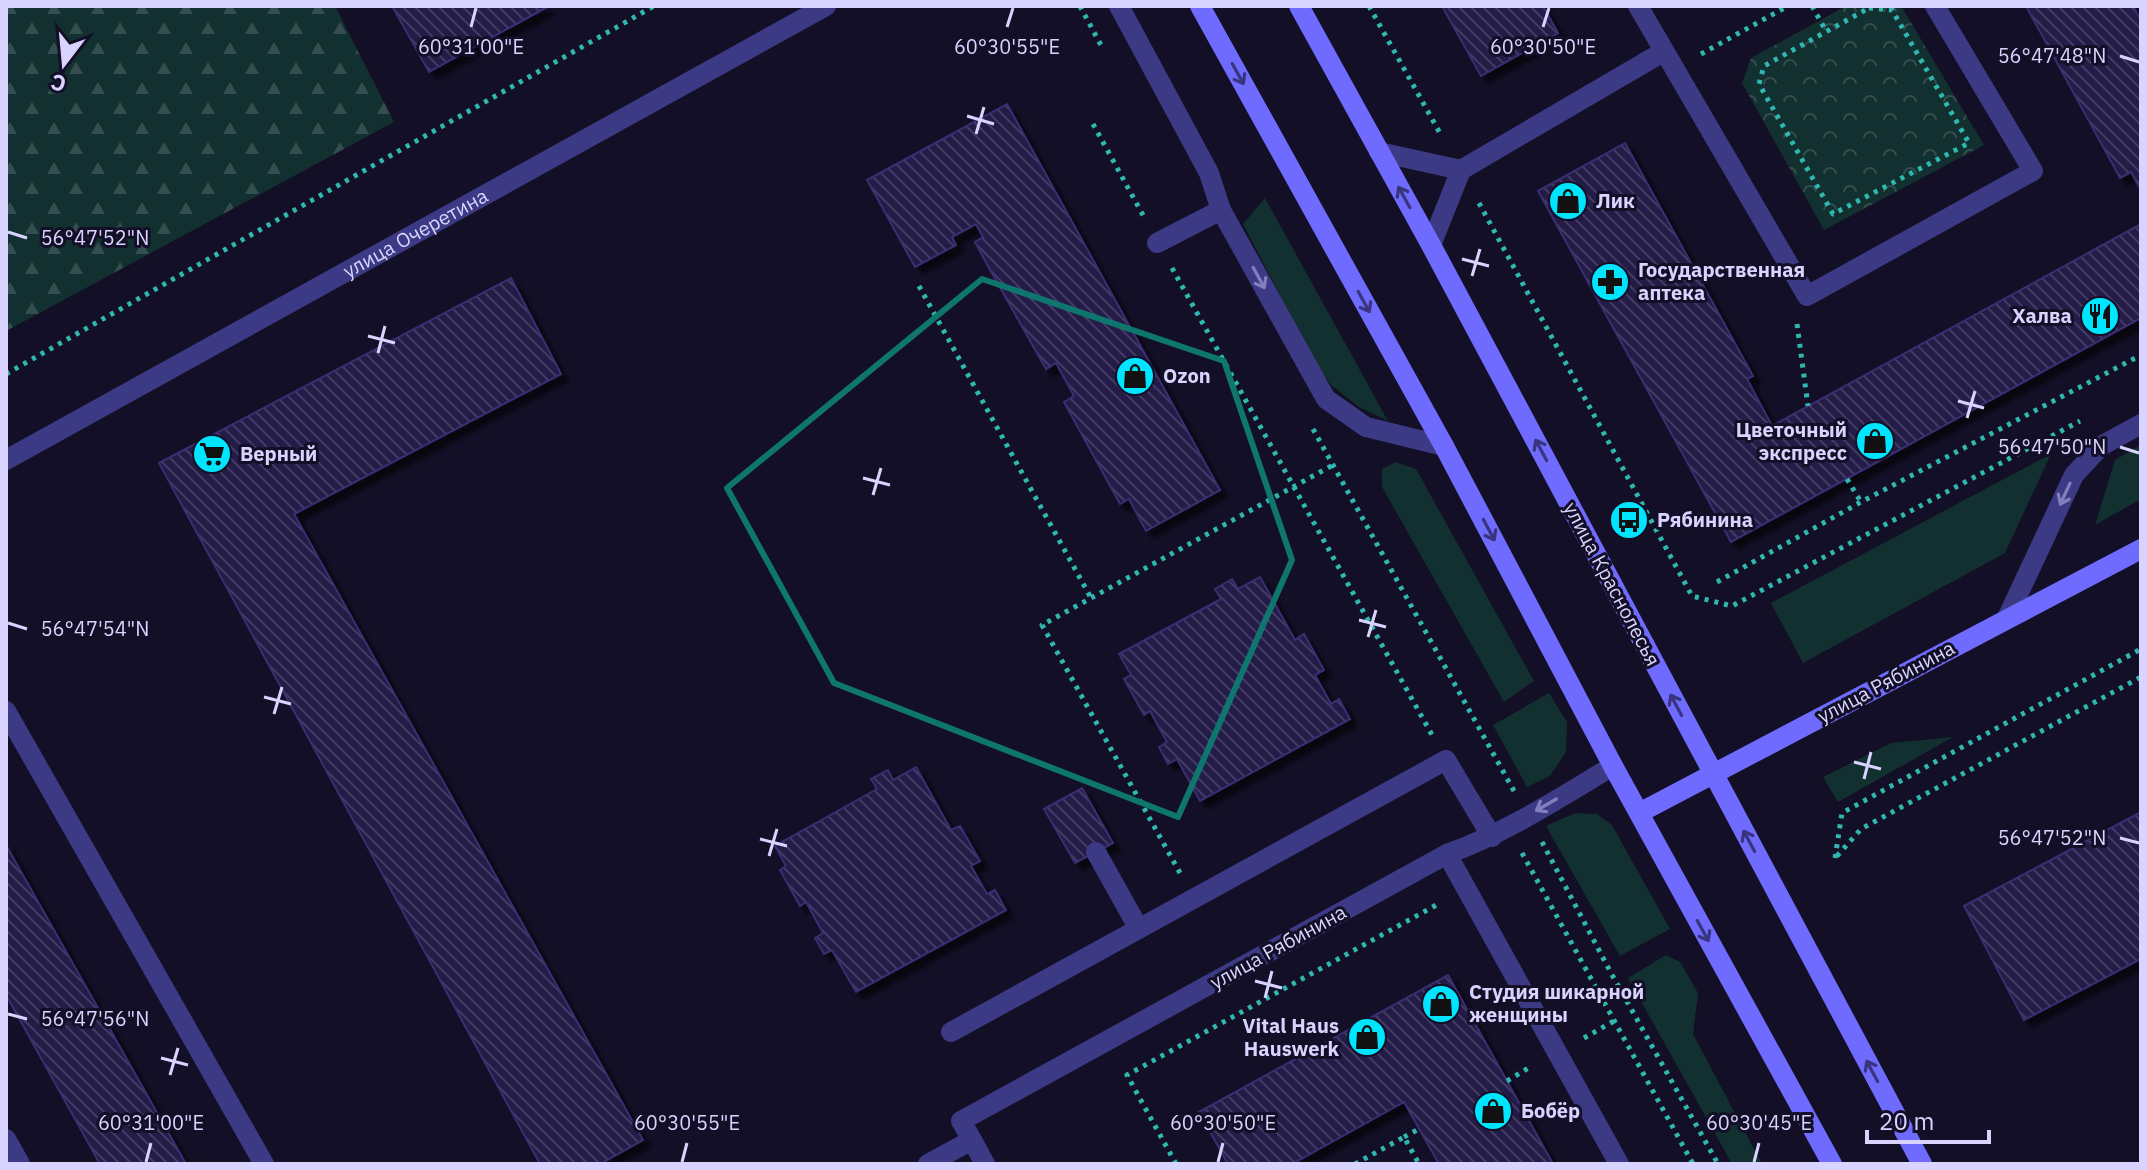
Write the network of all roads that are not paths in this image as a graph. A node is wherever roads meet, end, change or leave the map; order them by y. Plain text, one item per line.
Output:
1 (826, 6) edge
2 (1119, 6) edge
3 (1200, 6) edge
4 (1299, 6) edge
5 (1638, 6) edge
6 (1935, 6) edge
7 (1663, 52) junction
8 (1379, 152) junction
9 (1461, 170) junction
10 (1221, 210) junction
11 (1157, 243) road end
12 (1431, 245) junction
13 (2141, 424) edge
14 (1444, 446) junction
15 (6, 460) edge
16 (2141, 549) edge
17 (2007, 618) junction
18 (6, 711) edge
19 (1613, 766) junction
20 (1713, 773) junction
21 (1639, 813) junction
22 (1492, 837) junction
23 (1096, 852) dead end
24 (1447, 854) junction
25 (1139, 929) junction
26 (951, 1032) dead end
27 (6, 1139) edge
28 (972, 1140) junction
29 (20, 1164) edge
30 (264, 1164) edge
31 (928, 1164) edge
32 (985, 1164) edge
33 (1619, 1164) edge
34 (1832, 1164) edge
35 (1922, 1164) edge

1 - 15 street, улица Очеретина
2 - 10 street
3 -> 14 main road
4 - 8 main road, улица Краснолесья
5 - 7 street
6 - 7 street
7 - 9 street
8 - 9 street
12 -> 8 main road, улица Краснолесья
9 - 12 street
10 - 11 street
10 -> 14 street
20 -> 12 main road, улица Краснолесья
13 -> 17 street
14 -> 19 main road
16 - 17 main road, улица Рябинина
17 - 20 main road, улица Рябинина
18 - 30 street
19 - 21 main road
19 -> 22 street, улица Рябинина
20 - 21 main road, улица Рябинина
35 -> 20 main road, улица Краснолесья
21 -> 34 main road
22 - 24 street, улица Рябинина
22 - 25 street
23 - 25 street
24 - 28 street, улица Рябинина
24 - 33 street
25 - 26 street
27 - 29 street
28 - 31 street
28 - 32 street

